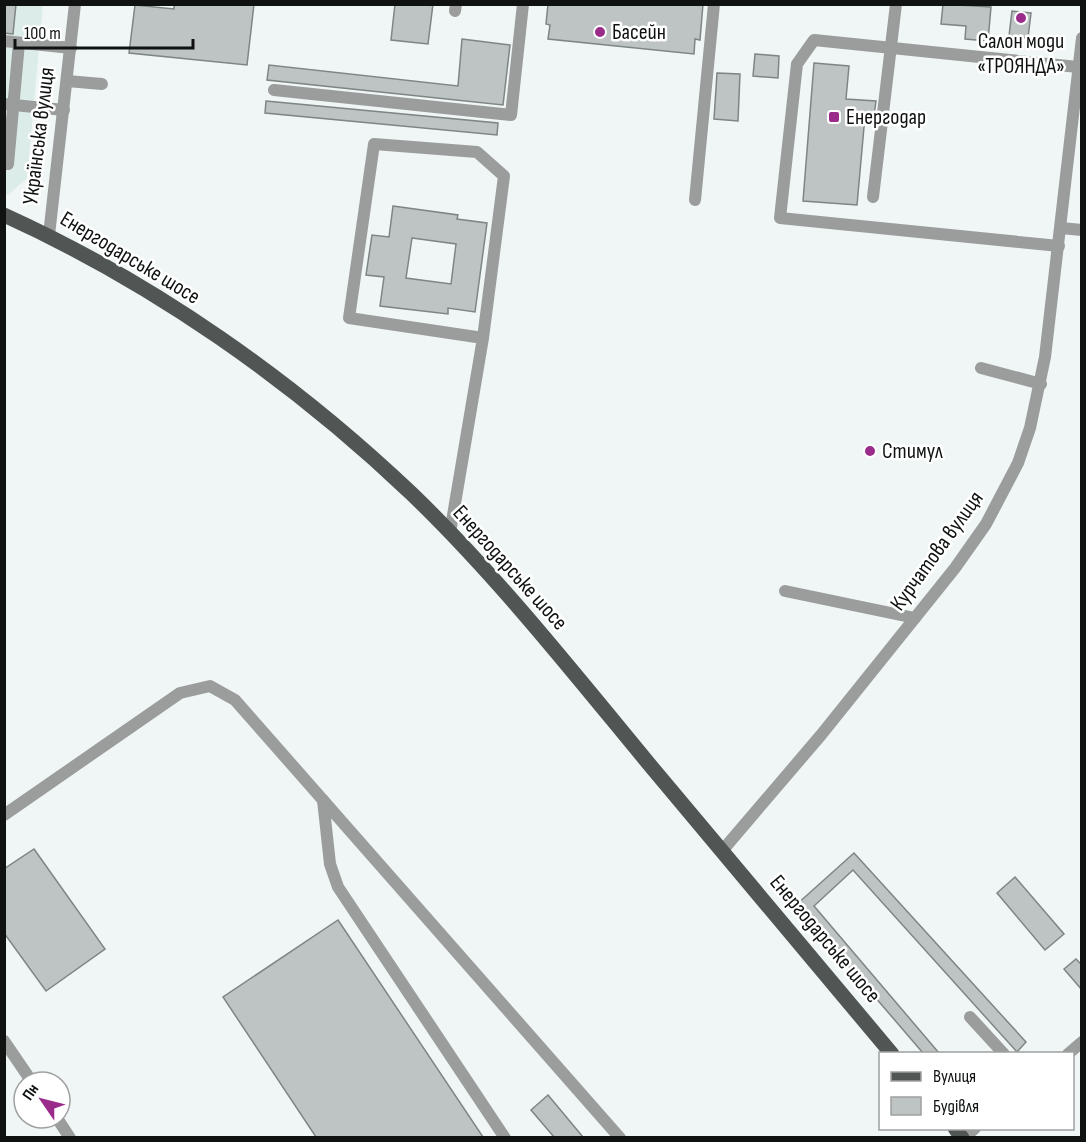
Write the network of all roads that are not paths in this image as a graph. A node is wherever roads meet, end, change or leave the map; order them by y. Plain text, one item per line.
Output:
1 (75, 4) edge
2 (523, 4) edge
3 (714, 4) edge
4 (896, 4) edge
5 (1082, 38) edge
6 (4, 41) edge
7 (19, 43) junction
8 (71, 48) junction
9 (891, 48) junction
10 (1078, 67) junction
11 (67, 81) junction
12 (102, 84) dead end
13 (274, 90) dead end
14 (9, 105) edge
15 (64, 110) junction
16 (4, 164) edge
17 (873, 197) dead end
18 (695, 200) dead end
19 (4, 215) edge
20 (1061, 228) junction
21 (1082, 230) edge
22 (49, 236) junction
23 (1059, 246) junction
24 (483, 338) junction
25 (981, 368) dead end
26 (1041, 384) junction
27 (450, 532) junction
28 (785, 591) dead end
29 (915, 618) junction
30 (323, 800) junction
31 (4, 815) edge
32 (722, 851) junction
33 (970, 1017) dead end
34 (4, 1041) edge
35 (1082, 1042) edge
36 (891, 1052) edge
37 (1003, 1052) edge
38 (1069, 1052) edge
39 (24, 1070) edge
40 (505, 1137) edge
41 (620, 1137) edge

1 - 8 street, Українська вулиця
2 - 13 street
3 - 18 street
4 - 9 street
5 - 10 street, Курчатова вулиця
6 - 7 street
7 - 8 street
7 - 14 street
8 - 11 street, Українська вулиця
9 - 10 street
9 - 17 street
9 - 23 street
10 - 20 street, Курчатова вулиця
11 - 12 street
11 - 15 street, Українська вулиця
14 - 15 street
14 - 16 street
15 - 22 street, Українська вулиця
19 - 22 main road, Енергодарське шосе
20 - 21 street
20 - 23 street, Курчатова вулиця
22 - 27 main road, Енергодарське шосе
23 - 26 street, Курчатова вулиця
24 - 24 street
24 - 27 street
25 - 26 street
26 - 29 street, Курчатова вулиця
27 - 32 main road, Енергодарське шосе
28 - 29 street
29 - 32 street, Курчатова вулиця
30 - 31 street
30 - 40 street
30 - 41 street
32 - 36 main road, Енергодарське шосе
33 - 37 street
34 - 39 street
35 - 38 street

